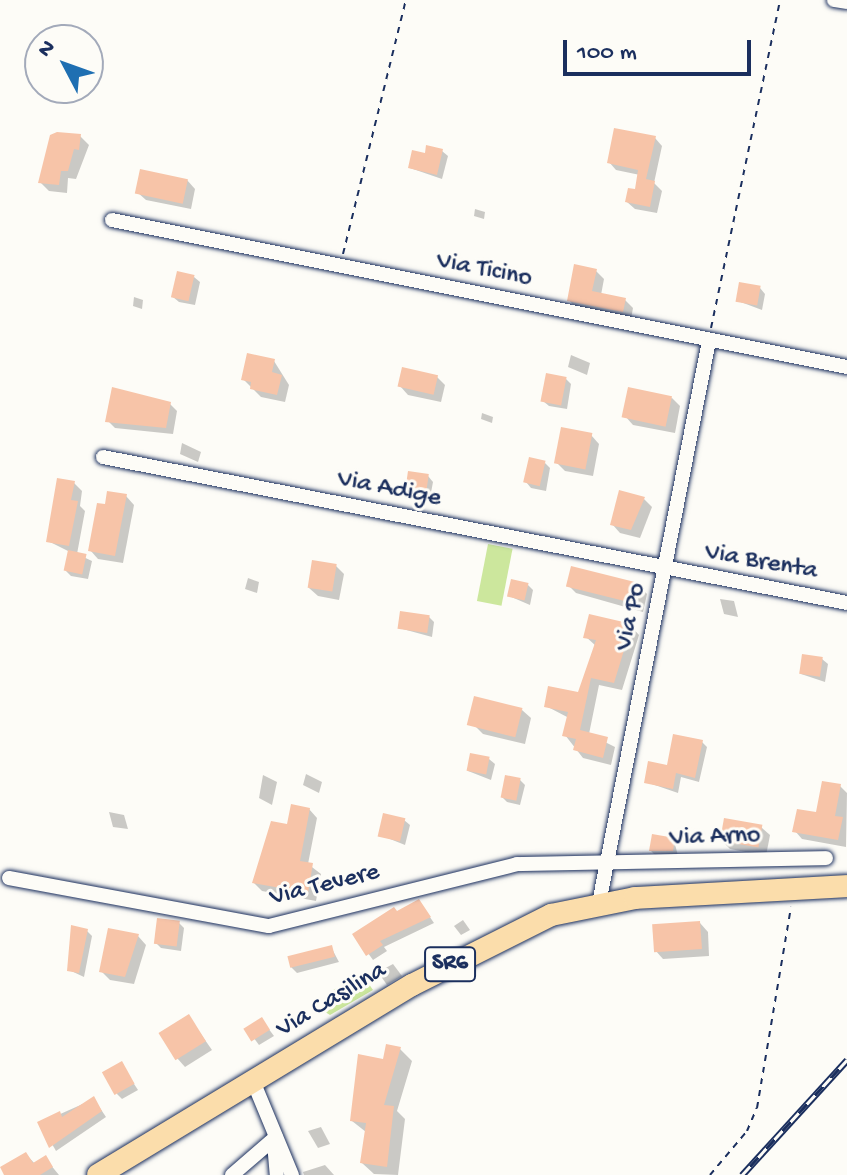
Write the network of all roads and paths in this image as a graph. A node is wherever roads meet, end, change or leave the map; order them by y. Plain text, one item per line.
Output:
1 (406, 0) edge
2 (780, 0) edge
3 (834, 0) edge
4 (847, 2) edge
5 (112, 220) dead end
6 (340, 267) junction
7 (709, 341) junction
8 (847, 367) edge
9 (103, 457) dead end
10 (666, 571) junction
11 (847, 603) edge
12 (826, 858) dead end
13 (606, 865) junction
14 (9, 878) dead end
15 (847, 886) edge
16 (781, 889) junction
17 (599, 903) junction
18 (253, 1081) junction
19 (274, 1138) junction
20 (98, 1175) edge
21 (232, 1175) edge
22 (277, 1175) edge
23 (292, 1175) edge
24 (710, 1175) edge

1 - 6 path
2 - 7 path
3 - 4 street
5 - 6 street, Via Ticino
6 - 7 street, Via Ticino
7 - 8 street, Via Ticino
7 - 10 street, Via Po
9 - 10 street, Via Adige
10 - 11 street, Via Brenta
10 - 13 street, Via Po
12 - 13 street, Via Arno
13 - 14 street, Via Tevere
13 - 17 street, Via Po
15 - 16 main road, Via Casilina / SR6
16 - 17 main road, Via Casilina / SR6
16 - 24 path
17 - 18 main road, Via Casilina / SR6
18 - 19 street
18 - 20 main road, Via Casilina / SR6
19 - 21 street
19 - 22 street
19 - 23 street

